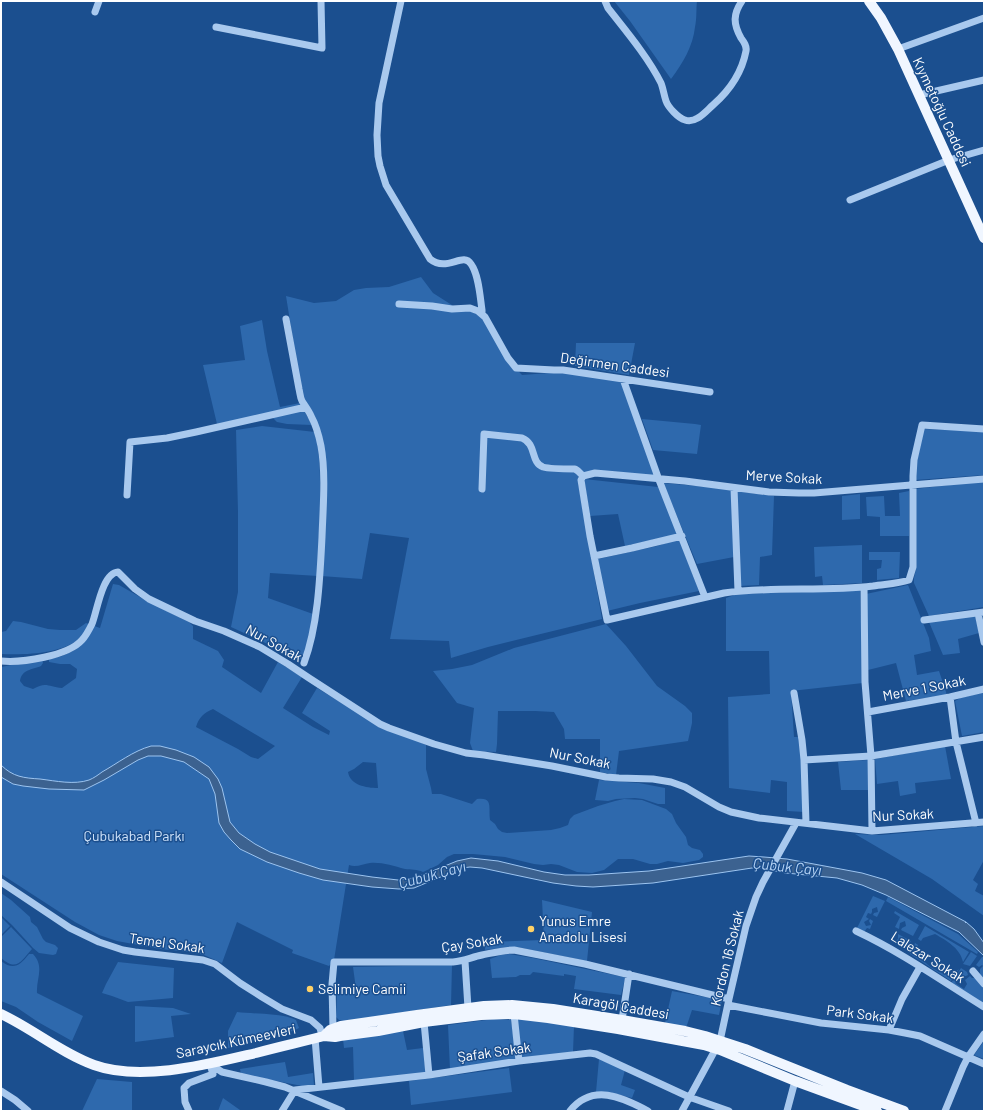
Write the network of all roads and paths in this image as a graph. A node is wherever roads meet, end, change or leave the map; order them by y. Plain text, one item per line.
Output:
1 (99, 1) edge
2 (321, 1) edge
3 (402, 1) edge
4 (605, 1) edge
5 (742, 1) edge
6 (869, 1) edge
7 (95, 12) dead end
8 (984, 18) edge
9 (216, 27) dead end
10 (898, 49) junction
11 (984, 80) edge
12 (919, 95) junction
13 (984, 150) edge
14 (949, 160) junction
15 (850, 200) dead end
16 (980, 218) edge
17 (984, 238) edge
18 (400, 304) dead end
19 (482, 314) junction
20 (286, 319) dead end
21 (623, 379) junction
22 (710, 392) dead end
23 (306, 406) junction
24 (984, 429) edge
25 (583, 476) junction
26 (984, 479) edge
27 (659, 480) junction
28 (912, 485) junction
29 (734, 488) junction
30 (482, 489) dead end
31 (127, 495) dead end
32 (682, 536) junction
33 (594, 556) junction
34 (864, 587) junction
35 (738, 591) junction
36 (705, 597) junction
37 (981, 613) edge
38 (924, 620) dead end
39 (984, 642) edge
40 (1, 662) edge
41 (304, 663) dead end
42 (984, 689) edge
43 (794, 694) dead end
44 (950, 697) junction
45 (868, 712) junction
46 (984, 737) edge
47 (956, 742) junction
48 (871, 756) junction
49 (804, 760) junction
50 (984, 822) edge
51 (796, 823) junction
52 (806, 823) junction
53 (976, 823) junction
54 (872, 831) junction
55 (1, 882) edge
56 (856, 931) dead end
57 (464, 961) junction
58 (920, 967) junction
59 (973, 971) dead end
60 (629, 974) junction
61 (984, 984) edge
62 (728, 1002) junction
63 (984, 1007) edge
64 (468, 1008) junction
65 (1, 1014) edge
66 (514, 1014) junction
67 (622, 1020) junction
68 (424, 1022) junction
69 (333, 1029) junction
70 (889, 1030) junction
71 (984, 1034) edge
72 (320, 1036) junction
73 (718, 1045) junction
74 (968, 1057) junction
75 (519, 1062) junction
76 (210, 1064) junction
77 (984, 1064) edge
78 (429, 1075) junction
79 (795, 1081) junction
80 (319, 1087) junction
81 (294, 1090) junction
82 (1, 1091) edge
83 (689, 1098) junction
84 (863, 1108) edge
85 (28, 1111) edge
86 (189, 1111) edge
87 (282, 1111) edge
88 (342, 1111) edge
89 (570, 1111) edge
90 (648, 1111) edge
91 (682, 1111) edge
92 (729, 1111) edge
93 (787, 1111) edge
94 (877, 1111) edge
95 (904, 1111) edge
96 (945, 1111) edge

1 - 7 street
2 - 9 street
3 - 19 street
4 - 5 street
6 - 10 main road, Kıymetoğlu Caddesi
8 - 10 street
10 - 12 main road, Kıymetoğlu Caddesi
11 - 12 street
12 - 14 main road, Kıymetoğlu Caddesi
13 - 14 street
14 - 15 street
14 - 16 main road, Kıymetoğlu Caddesi
16 - 17 main road, Kıymetoğlu Caddesi
18 - 19 street
19 - 21 street, Değirmen Caddesi
20 - 23 street
21 - 22 street, Değirmen Caddesi
21 - 27 street
23 - 31 street
23 - 41 street
24 - 28 street
25 - 27 street, Merve Sokak
25 - 30 street
25 - 33 street
26 - 28 street, Merve Sokak
27 - 29 street, Merve Sokak
27 - 32 street
28 - 29 street, Merve Sokak
28 - 34 street
29 - 35 street
32 - 33 street
32 - 36 street
33 - 36 street
34 - 35 street
34 - 45 street
35 - 36 street
37 - 38 street
37 - 39 street
40 - 51 street, Nur Sokak
42 - 44 street, Merve 1 Sokak
43 - 49 street
44 - 45 street, Merve 1 Sokak
44 - 47 street
45 - 48 street
46 - 47 street
47 - 48 street
47 - 53 street
48 - 49 street
48 - 54 street
49 - 52 street
50 - 53 street, Nur Sokak
51 - 52 street, Nur Sokak
51 - 62 street, Kordon 16 Sokak
52 - 54 street, Nur Sokak
53 - 54 street, Nur Sokak
55 - 72 street, Temel Sokak
56 - 58 street, Lalezar Sokak
57 - 60 street, Çay Sokak
57 - 64 street
57 - 69 street, Çay Sokak
58 - 63 street, Lalezar Sokak
58 - 70 street
59 - 61 street
60 - 62 street, Çay Sokak
60 - 67 street
62 - 70 street, Park Sokak
62 - 73 street, Kordon 16 Sokak
64 - 67 main road, Karagöl Caddesi
64 - 69 main road, Karagöl Caddesi
65 - 76 main road, Saraycık Kümeevleri
66 - 68 main road
66 - 73 main road
66 - 75 street
67 - 73 main road, Karagöl Caddesi
68 - 72 main road
68 - 78 street
69 - 72 main road, Karagöl Caddesi
70 - 74 street, Park Sokak
71 - 74 street
72 - 76 main road, Saraycık Kümeevleri
72 - 80 street
73 - 79 main road
73 - 83 street, Kordon 16 Sokak
73 - 95 main road, Karagöl Caddesi
74 - 77 street, Park Sokak
74 - 96 street
75 - 78 street, Şafak Sokak
75 - 83 street, Şafak Sokak
76 - 81 street
76 - 86 street
78 - 80 street, Şafak Sokak
79 - 84 main road
79 - 93 street
80 - 81 street, Şafak Sokak
81 - 87 street
81 - 88 street
82 - 85 street
83 - 91 street, Kordon 16 Sokak
83 - 92 street, Şafak Sokak
84 - 94 main road
89 - 90 street

